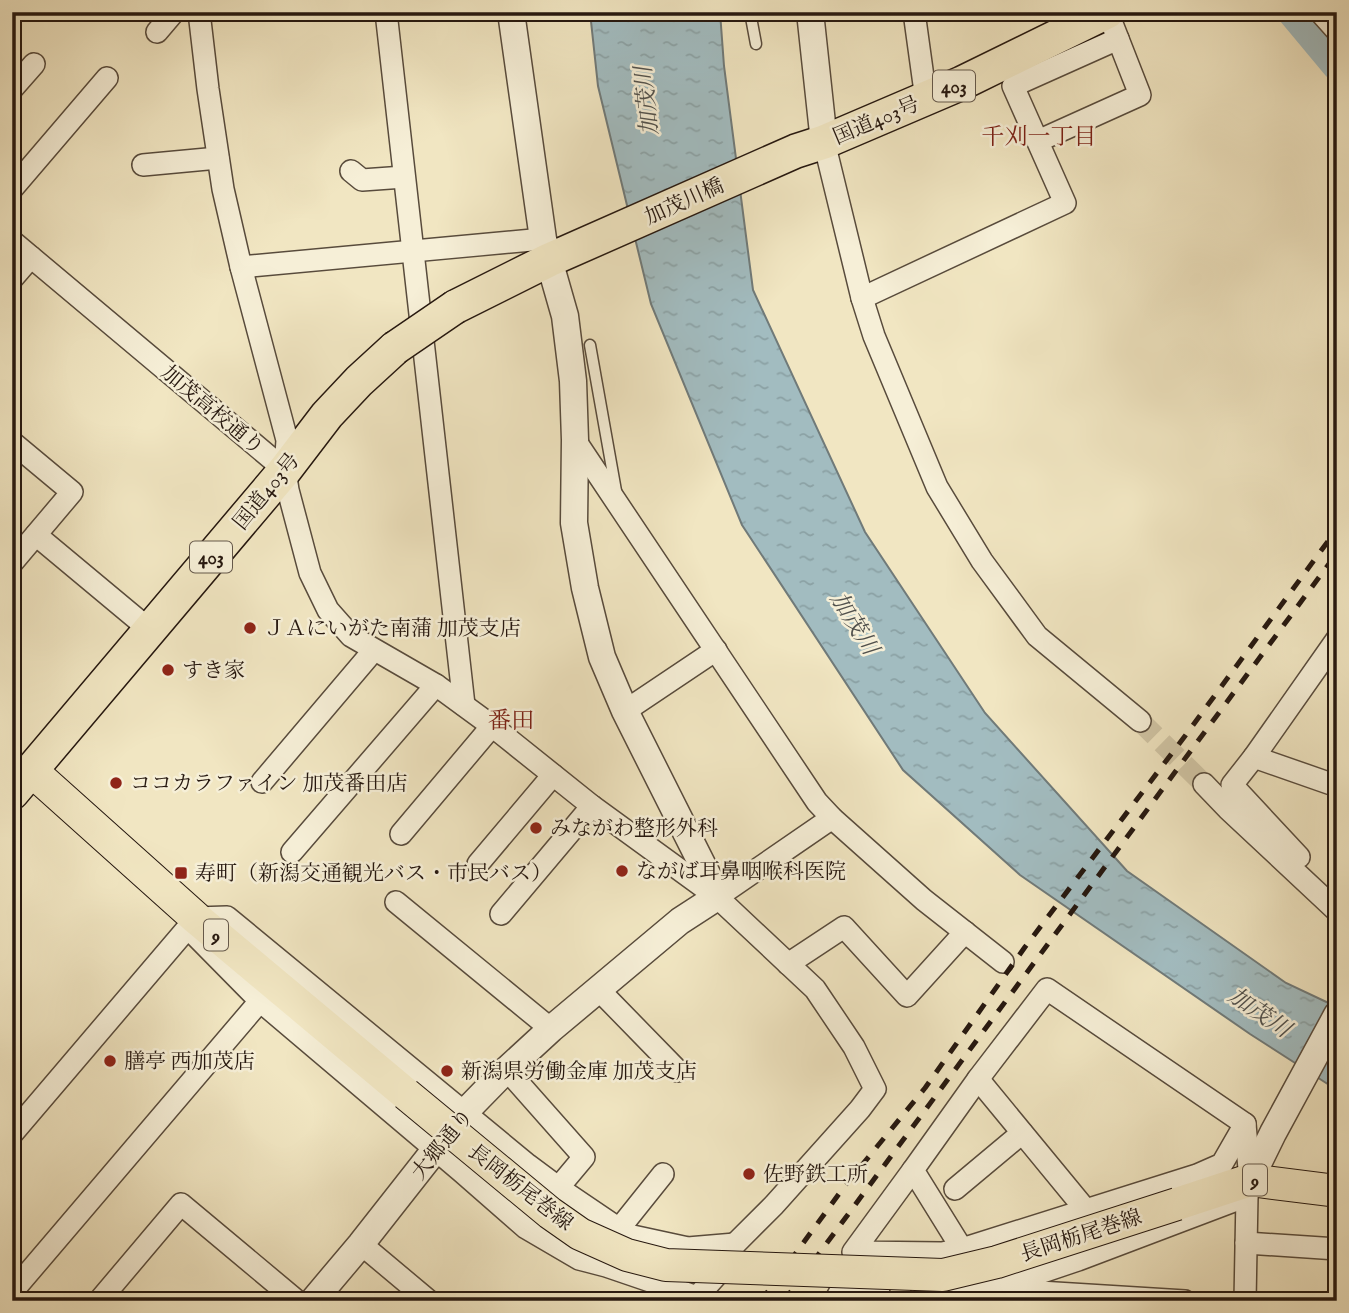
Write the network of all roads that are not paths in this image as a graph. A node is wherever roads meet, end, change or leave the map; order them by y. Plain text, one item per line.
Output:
1 (174, 12) edge
2 (199, 12) edge
3 (386, 12) edge
4 (511, 12) edge
5 (750, 12) edge
6 (803, 12) edge
7 (810, 12) edge
8 (914, 12) edge
9 (1321, 12) edge
10 (1111, 21) edge
11 (1337, 31) edge
12 (157, 32) dead end
13 (756, 44) dead end
14 (814, 53) junction
15 (34, 64) dead end
16 (107, 78) dead end
17 (12, 89) edge
18 (926, 99) junction
19 (1038, 141) junction
20 (810, 147) junction
21 (218, 158) junction
22 (144, 166) dead end
23 (351, 171) dead end
24 (404, 177) junction
25 (12, 189) edge
26 (12, 241) edge
27 (413, 250) junction
28 (555, 250) junction
29 (32, 257) junction
30 (241, 267) junction
31 (12, 279) edge
32 (862, 298) junction
33 (590, 345) dead end
34 (575, 440) junction
35 (12, 442) edge
36 (285, 470) junction
37 (618, 502) junction
38 (36, 535) junction
39 (12, 563) edge
40 (150, 630) junction
41 (1337, 639) edge
42 (374, 650) junction
43 (716, 650) junction
44 (436, 685) junction
45 (464, 705) junction
46 (625, 711) junction
47 (1140, 721) tunnel mouth
48 (492, 726) junction
49 (1254, 757) junction
50 (19, 773) edge
51 (553, 775) junction
52 (262, 782) dead end
53 (1204, 783) tunnel mouth
54 (1337, 786) edge
55 (593, 806) junction
56 (832, 818) junction
57 (401, 834) dead end
58 (292, 852) dead end
59 (478, 864) dead end
60 (1308, 883) junction
61 (717, 897) junction
62 (396, 902) dead end
63 (1337, 911) edge
64 (501, 914) dead end
65 (191, 923) junction
66 (965, 932) junction
67 (1003, 962) dead end
68 (788, 964) junction
69 (598, 989) junction
70 (260, 1001) junction
71 (1337, 1015) edge
72 (551, 1029) junction
73 (507, 1070) junction
74 (678, 1071) dead end
75 (978, 1079) junction
76 (464, 1113) junction
77 (1245, 1124) junction
78 (1022, 1133) junction
79 (12, 1134) edge
80 (436, 1150) junction
81 (913, 1170) junction
82 (663, 1174) dead end
83 (558, 1188) junction
84 (1249, 1188) junction
85 (955, 1189) dead end
86 (1337, 1191) edge
87 (1085, 1209) junction
88 (619, 1229) junction
89 (1246, 1243) junction
90 (361, 1244) junction
91 (735, 1244) junction
92 (1337, 1249) edge
93 (962, 1250) junction
94 (993, 1289) junction
95 (12, 1292) edge
96 (971, 1296) edge
97 (1091, 1298) edge
98 (695, 1299) edge
99 (99, 1301) edge
100 (297, 1301) edge
101 (313, 1301) edge
102 (429, 1301) edge
103 (835, 1301) edge
104 (1185, 1301) edge
105 (1245, 1301) edge

1 - 12 street
2 - 21 street
3 - 24 street
4 - 28 street
5 - 13 lane
6 - 14 lane
7 - 14 street
8 - 18 street
9 - 11 street
10 - 18 highway, 国道403号 / 403
10 - 19 street
10 - 19 street
14 - 20 street
15 - 17 street
16 - 25 street
18 - 20 highway, 国道403号 / 403
19 - 32 street
20 - 28 highway, 加茂川橋 / 403
20 - 32 street
21 - 22 street
21 - 30 street
23 - 24 street
24 - 27 street
26 - 29 street, 加茂高校通り
27 - 28 street
27 - 30 street
27 - 45 street
28 - 34 street
28 - 36 highway, 国道403号 / 403, bridge
29 - 31 street
29 - 36 street, 加茂高校通り
30 - 36 street
32 - 47 street
33 - 37 lane
34 - 37 street
34 - 46 street
35 - 38 street
36 - 40 highway, 国道403号 / 403
36 - 42 street, 加茂高校通り
37 - 43 street
38 - 39 street
38 - 40 street
40 - 50 highway, 国道403号 / 403
41 - 49 street
42 - 44 street, 加茂高校通り
42 - 52 street
43 - 46 street
43 - 56 street
44 - 45 street, 加茂高校通り
44 - 58 street
45 - 48 street, 加茂高校通り
46 - 61 street
48 - 51 street, 加茂高校通り
48 - 57 street
49 - 54 street
49 - 60 street
50 - 65 main road, 長岡栃尾巻線 / 9
51 - 55 street, 加茂高校通り
51 - 59 street
53 - 60 street
55 - 61 street, 加茂高校通り
55 - 64 street
56 - 61 street
56 - 66 street
60 - 63 street
61 - 68 street, 加茂高校通り
61 - 69 street, 大郷通り
62 - 72 street
65 - 70 street
65 - 76 street
65 - 79 street
65 - 84 main road, 長岡栃尾巻線 / 9, bridge
66 - 67 street
66 - 68 street
68 - 91 street, 加茂高校通り
69 - 72 street, 大郷通り
69 - 74 street
70 - 80 street
70 - 95 street
71 - 84 street
72 - 73 street, 大郷通り
73 - 76 street, 大郷通り
73 - 83 street
75 - 77 street
75 - 78 street
75 - 81 street
76 - 80 street, 大郷通り
76 - 83 street
77 - 84 street
77 - 87 street
78 - 85 street
78 - 87 street
80 - 90 street, 大郷通り
80 - 98 street
81 - 93 street
81 - 93 street
82 - 88 street
83 - 88 street
84 - 86 main road, 長岡栃尾巻線 / 9
84 - 89 street
84 - 94 street
87 - 93 street
88 - 91 street
89 - 92 street
89 - 105 street
90 - 101 street, 大郷通り
90 - 102 street
91 - 98 street
93 - 96 street
94 - 96 street
94 - 97 street
96 - 103 street
97 - 104 street
99 - 100 street

